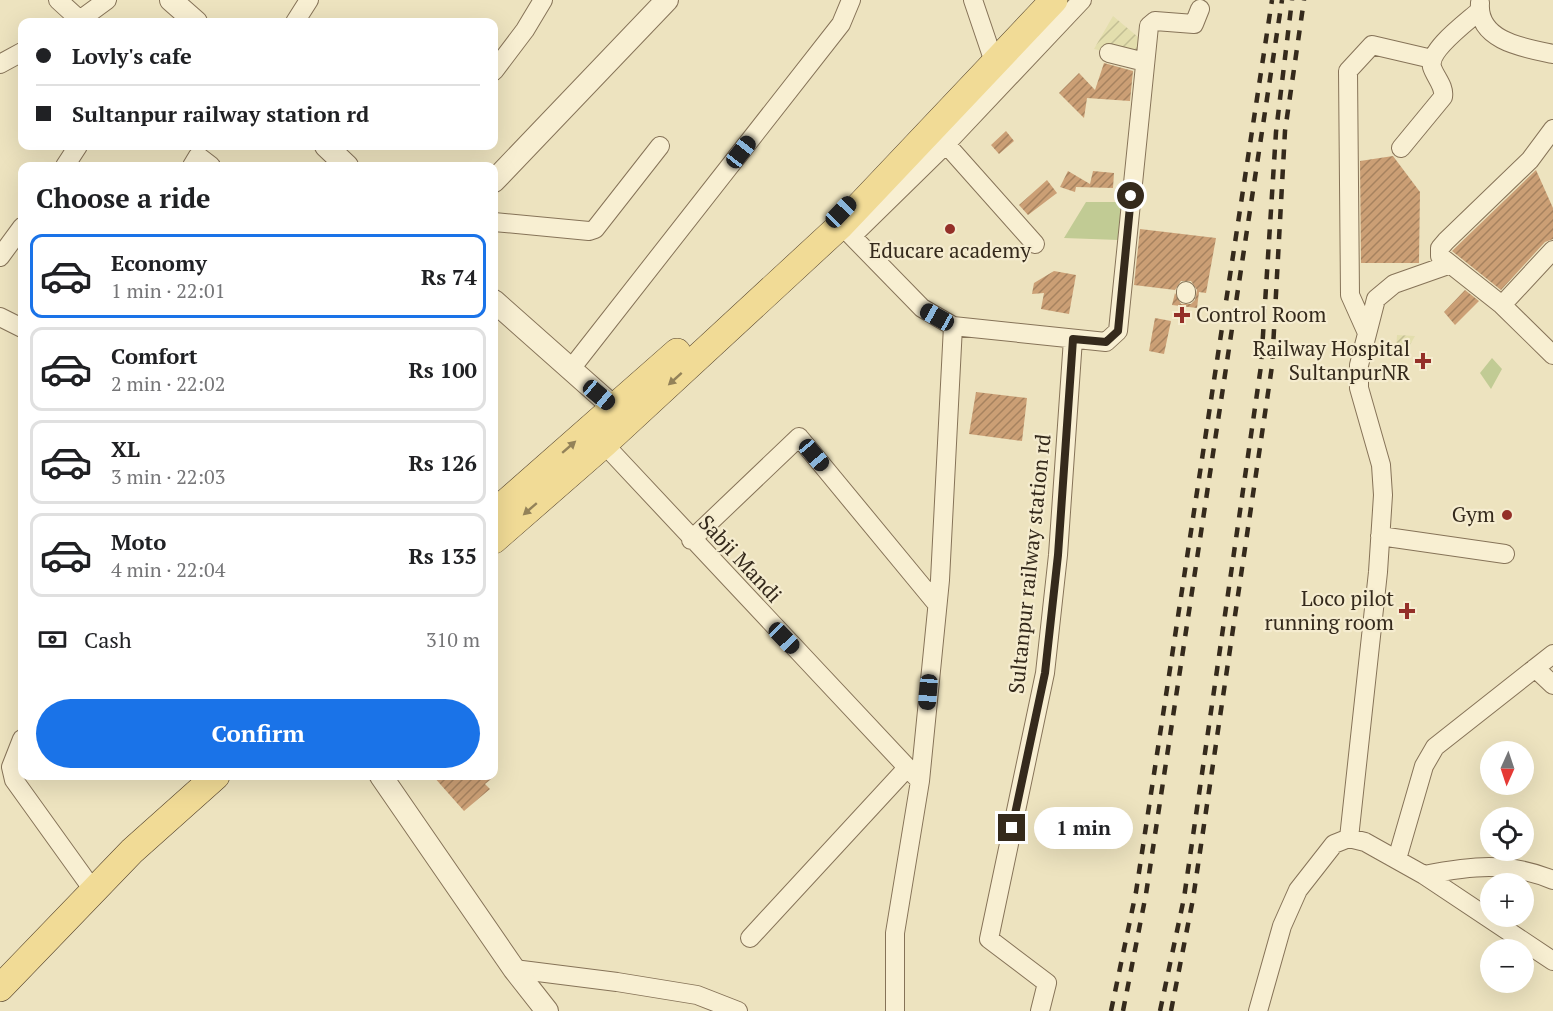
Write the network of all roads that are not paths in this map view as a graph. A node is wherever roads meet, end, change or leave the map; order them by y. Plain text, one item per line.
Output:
1 (58, 0) edge
2 (107, 0) edge
3 (309, 0) edge
4 (543, 0) edge
5 (667, 0) edge
6 (851, 0) edge
7 (973, 0) edge
8 (1044, 0) edge
9 (1054, 0) edge
10 (1082, 0) edge
11 (176, 2) edge
12 (1480, 6) edge
13 (1200, 9) dead end
14 (76, 18) edge
15 (85, 18) edge
16 (192, 18) edge
17 (298, 18) edge
18 (1109, 53) dead end
19 (18, 54) edge
20 (1553, 54) edge
21 (992, 56) junction
22 (1432, 59) junction
23 (1145, 62) junction
24 (0, 64) edge
25 (498, 66) edge
26 (1553, 129) edge
27 (946, 144) junction
28 (660, 146) dead end
29 (1401, 148) dead end
30 (330, 150) edge
31 (343, 162) edge
32 (498, 176) edge
33 (498, 222) edge
34 (847, 226) junction
35 (18, 232) edge
36 (1035, 244) dead end
37 (1553, 250) edge
38 (0, 257) edge
39 (1448, 265) junction
40 (498, 305) edge
41 (1502, 305) junction
42 (0, 317) edge
43 (18, 326) edge
44 (953, 326) junction
45 (1367, 333) junction
46 (1073, 339) junction
47 (1553, 355) edge
48 (570, 370) junction
49 (622, 414) junction
50 (604, 444) junction
51 (498, 510) edge
52 (1380, 536) junction
53 (498, 537) edge
54 (691, 540) junction
55 (1505, 554) dead end
56 (936, 603) junction
57 (1553, 654) edge
58 (1535, 668) junction
59 (1553, 685) edge
60 (18, 743) edge
61 (7, 753) edge
62 (907, 768) junction
63 (186, 780) edge
64 (211, 780) edge
65 (384, 780) edge
66 (920, 781) junction
67 (1349, 838) junction
68 (1397, 859) junction
69 (1424, 875) junction
70 (1553, 880) edge
71 (88, 883) junction
72 (750, 938) dead end
73 (1553, 961) edge
74 (0, 965) edge
75 (514, 969) junction
76 (0, 988) edge
77 (547, 1011) edge
78 (738, 1011) edge
79 (895, 1011) edge
80 (1040, 1011) edge
81 (1258, 1011) edge

1 - 14 street
2 - 15 street
3 - 17 street
4 - 25 street
5 - 32 street
6 - 48 street
7 - 21 street
8 - 21 street
9 - 34 main road
10 - 27 street
11 - 16 street
12 - 20 street
12 - 22 street
13 - 23 street
18 - 23 street
19 - 24 street
21 - 34 street
22 - 29 street
22 - 45 street
23 - 46 street
26 - 39 street
27 - 34 street
27 - 36 street
28 - 33 street
30 - 31 street
34 - 44 street
34 - 49 main road
35 - 38 street
37 - 41 street
39 - 41 street
39 - 45 street
40 - 48 street
41 - 47 street
42 - 43 street
44 - 46 street
44 - 56 street
45 - 52 street
46 - 80 street, Sultanpur railway station rd
48 - 49 street
49 - 50 main road
51 -> 49 main road
50 -> 53 main road
50 - 54 street, Sabji Mandi
52 - 55 street
52 - 67 street
54 - 56 street
54 - 62 street, Sabji Mandi
56 - 66 street
57 - 58 street
58 - 59 street
58 - 68 street
60 - 61 street
61 - 71 street
62 - 66 street, Sabji Mandi
62 - 72 street
63 - 71 main road
64 - 71 main road
65 - 75 street
66 - 79 street
67 - 68 street
67 - 81 street
68 - 69 street
69 - 70 street
69 - 73 street
71 - 74 main road
71 - 76 main road
75 - 77 street
75 - 78 street

